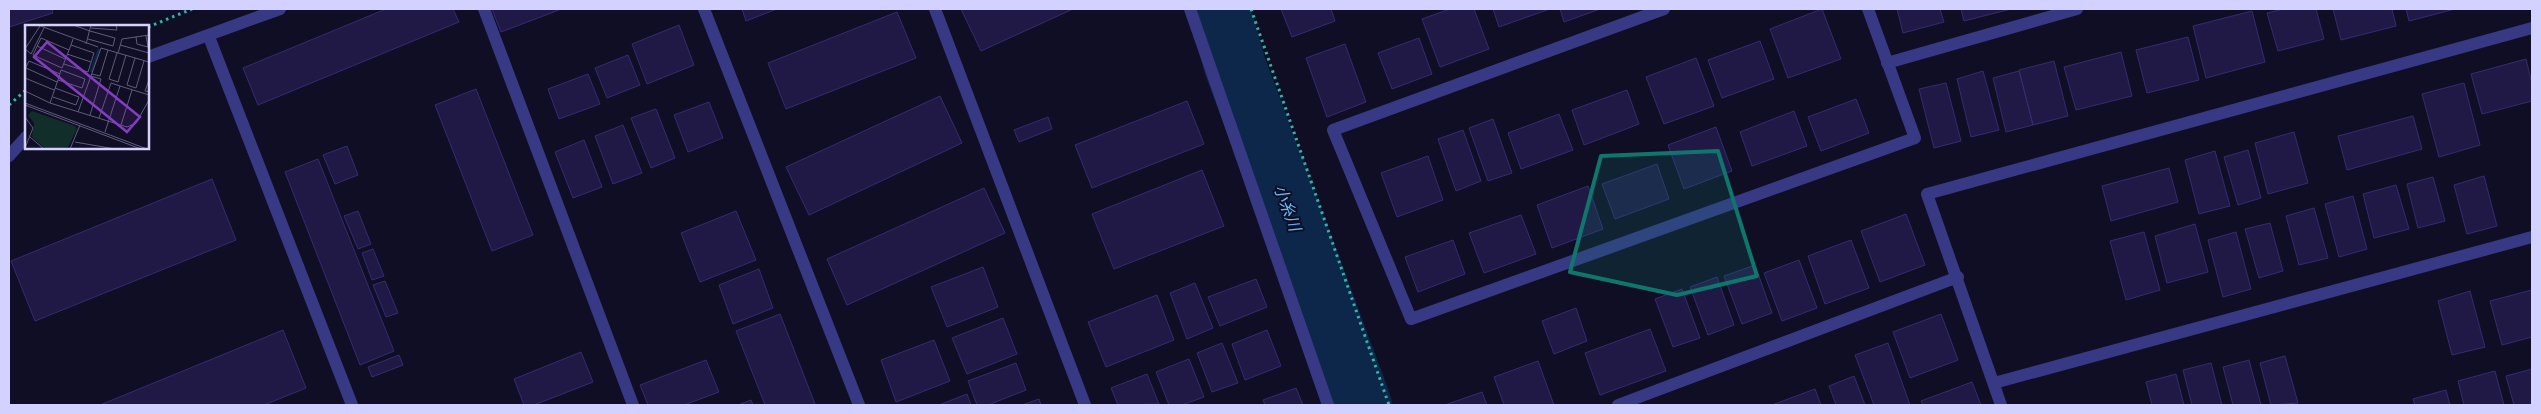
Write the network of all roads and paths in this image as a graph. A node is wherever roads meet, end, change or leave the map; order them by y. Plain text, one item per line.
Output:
1 (192, 9) edge
2 (280, 9) edge
3 (484, 9) edge
4 (704, 9) edge
5 (935, 9) edge
6 (1190, 9) edge
7 (1252, 9) edge
8 (1664, 9) edge
9 (1868, 9) edge
10 (2077, 9) edge
11 (149, 26) edge
12 (2532, 28) edge
13 (209, 37) junction
14 (149, 57) edge
15 (1887, 63) junction
16 (25, 91) edge
17 (9, 105) edge
18 (25, 137) edge
19 (9, 156) edge
20 (2532, 237) edge
21 (1958, 277) junction
22 (1994, 383) junction
23 (352, 405) edge
24 (633, 405) edge
25 (860, 405) edge
26 (1085, 405) edge
27 (1328, 405) edge
28 (1389, 405) edge
29 (1618, 405) edge
30 (2001, 405) edge

1 - 11 path
2 - 13 street
3 - 24 street
4 - 25 street
5 - 26 street
6 - 27 street
7 - 28 path
8 - 15 street
9 - 15 street
10 - 15 street
12 - 21 street
13 - 14 street
13 - 23 street
16 - 17 path
18 - 19 street
20 - 22 street
21 - 22 street
21 - 29 street
22 - 30 street

